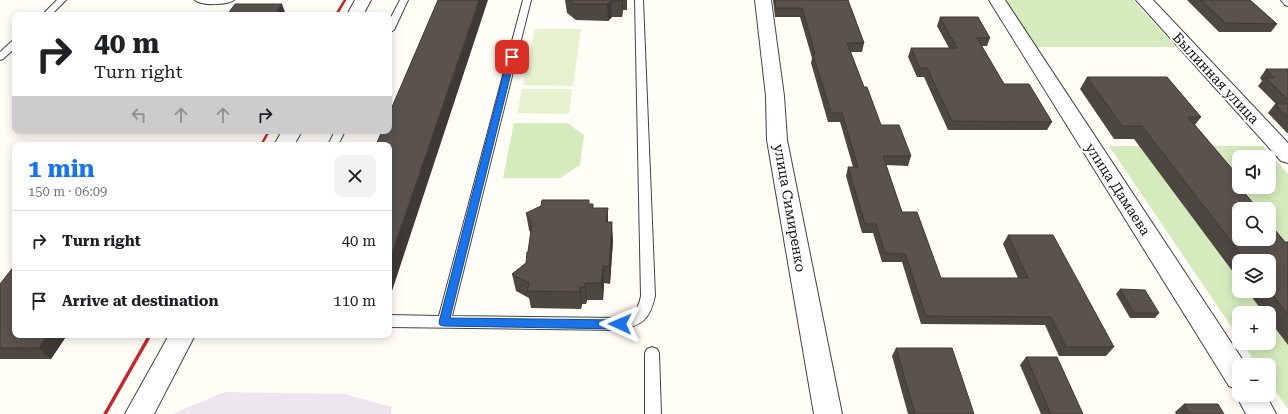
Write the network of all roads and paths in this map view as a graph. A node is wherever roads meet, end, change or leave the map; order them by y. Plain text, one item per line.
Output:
1 (62, 0) edge
2 (199, 0) edge
3 (230, 0) edge
4 (363, 0) edge
5 (404, 0) edge
6 (526, 0) edge
7 (639, 0) edge
8 (763, 0) edge
9 (997, 0) edge
10 (1144, 0) edge
11 (1285, 0) edge
12 (1288, 3) edge
13 (49, 12) edge
14 (357, 12) edge
15 (392, 24) edge
16 (12, 46) edge
17 (0, 56) edge
18 (1288, 156) edge
19 (392, 321) edge
20 (444, 322) junction
21 (180, 338) edge
22 (652, 352) dead end
23 (1232, 367) edge
24 (1254, 402) edge
25 (139, 414) edge
26 (653, 414) edge
27 (828, 414) edge
28 (1262, 414) edge

1 - 13 lane
2 - 3 lane
4 - 14 street
5 - 15 lane
6 - 20 lane
7 - 20 lane
8 - 27 street, улица Симиренко
9 - 23 street, улица Дамаева
10 - 18 street, Былинная улица
11 - 12 lane
16 - 17 lane
19 - 20 lane
21 - 25 street
22 - 26 lane
24 - 28 street

